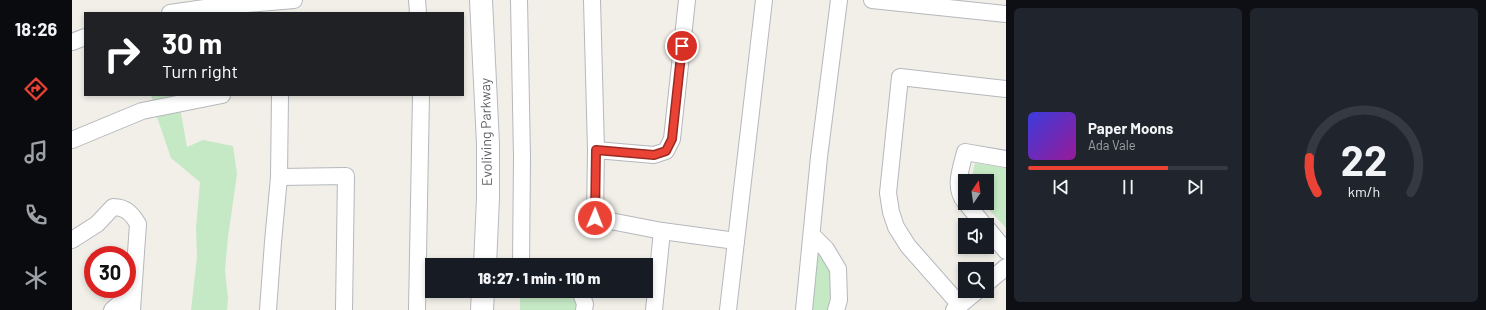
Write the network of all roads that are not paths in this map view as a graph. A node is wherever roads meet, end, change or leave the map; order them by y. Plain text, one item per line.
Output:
1 (294, 0) edge
2 (417, 0) edge
3 (481, 0) edge
4 (519, 0) edge
5 (592, 0) edge
6 (687, 0) edge
7 (764, 0) edge
8 (839, 0) edge
9 (872, 0) edge
10 (276, 5) edge
11 (177, 12) edge
12 (418, 12) edge
13 (1006, 14) edge
14 (84, 37) edge
15 (72, 42) edge
16 (1006, 89) edge
17 (217, 96) edge
18 (280, 96) edge
19 (421, 96) edge
20 (72, 140) edge
21 (596, 150) junction
22 (1006, 159) edge
23 (960, 174) edge
24 (279, 177) junction
25 (972, 210) edge
26 (979, 218) edge
27 (662, 230) junction
28 (812, 235) junction
29 (994, 237) edge
30 (72, 240) edge
31 (736, 241) junction
32 (136, 251) edge
33 (1006, 252) edge
34 (484, 258) edge
35 (521, 258) edge
36 (1006, 267) edge
37 (994, 277) edge
38 (126, 298) edge
39 (133, 298) edge
40 (483, 298) edge
41 (583, 298) edge
42 (969, 298) edge
43 (957, 308) edge
44 (112, 310) edge
45 (132, 310) edge
46 (268, 310) edge
47 (344, 310) edge
48 (417, 310) edge
49 (482, 310) edge
50 (584, 310) edge
51 (654, 310) edge
52 (728, 310) edge
53 (804, 310) edge
54 (836, 310) edge

1 - 10 street
2 - 12 street
3 - 34 street, Evoliving Parkway
4 - 35 street
5 - 21 street
6 - 21 street
7 - 31 street
8 - 28 street
9 - 13 street
10 - 11 street
14 - 15 street
16 - 43 street
17 - 20 street
18 - 24 street
19 - 48 street
21 - 27 street
22 - 23 street
24 - 46 street
24 - 47 street
25 - 26 street
27 - 31 street
27 - 51 street
28 - 53 street
28 - 54 street
29 - 33 street
30 - 32 street
31 - 52 street
36 - 37 street
38 - 44 street
39 - 45 street
40 - 49 street
41 - 50 street
42 - 43 street

